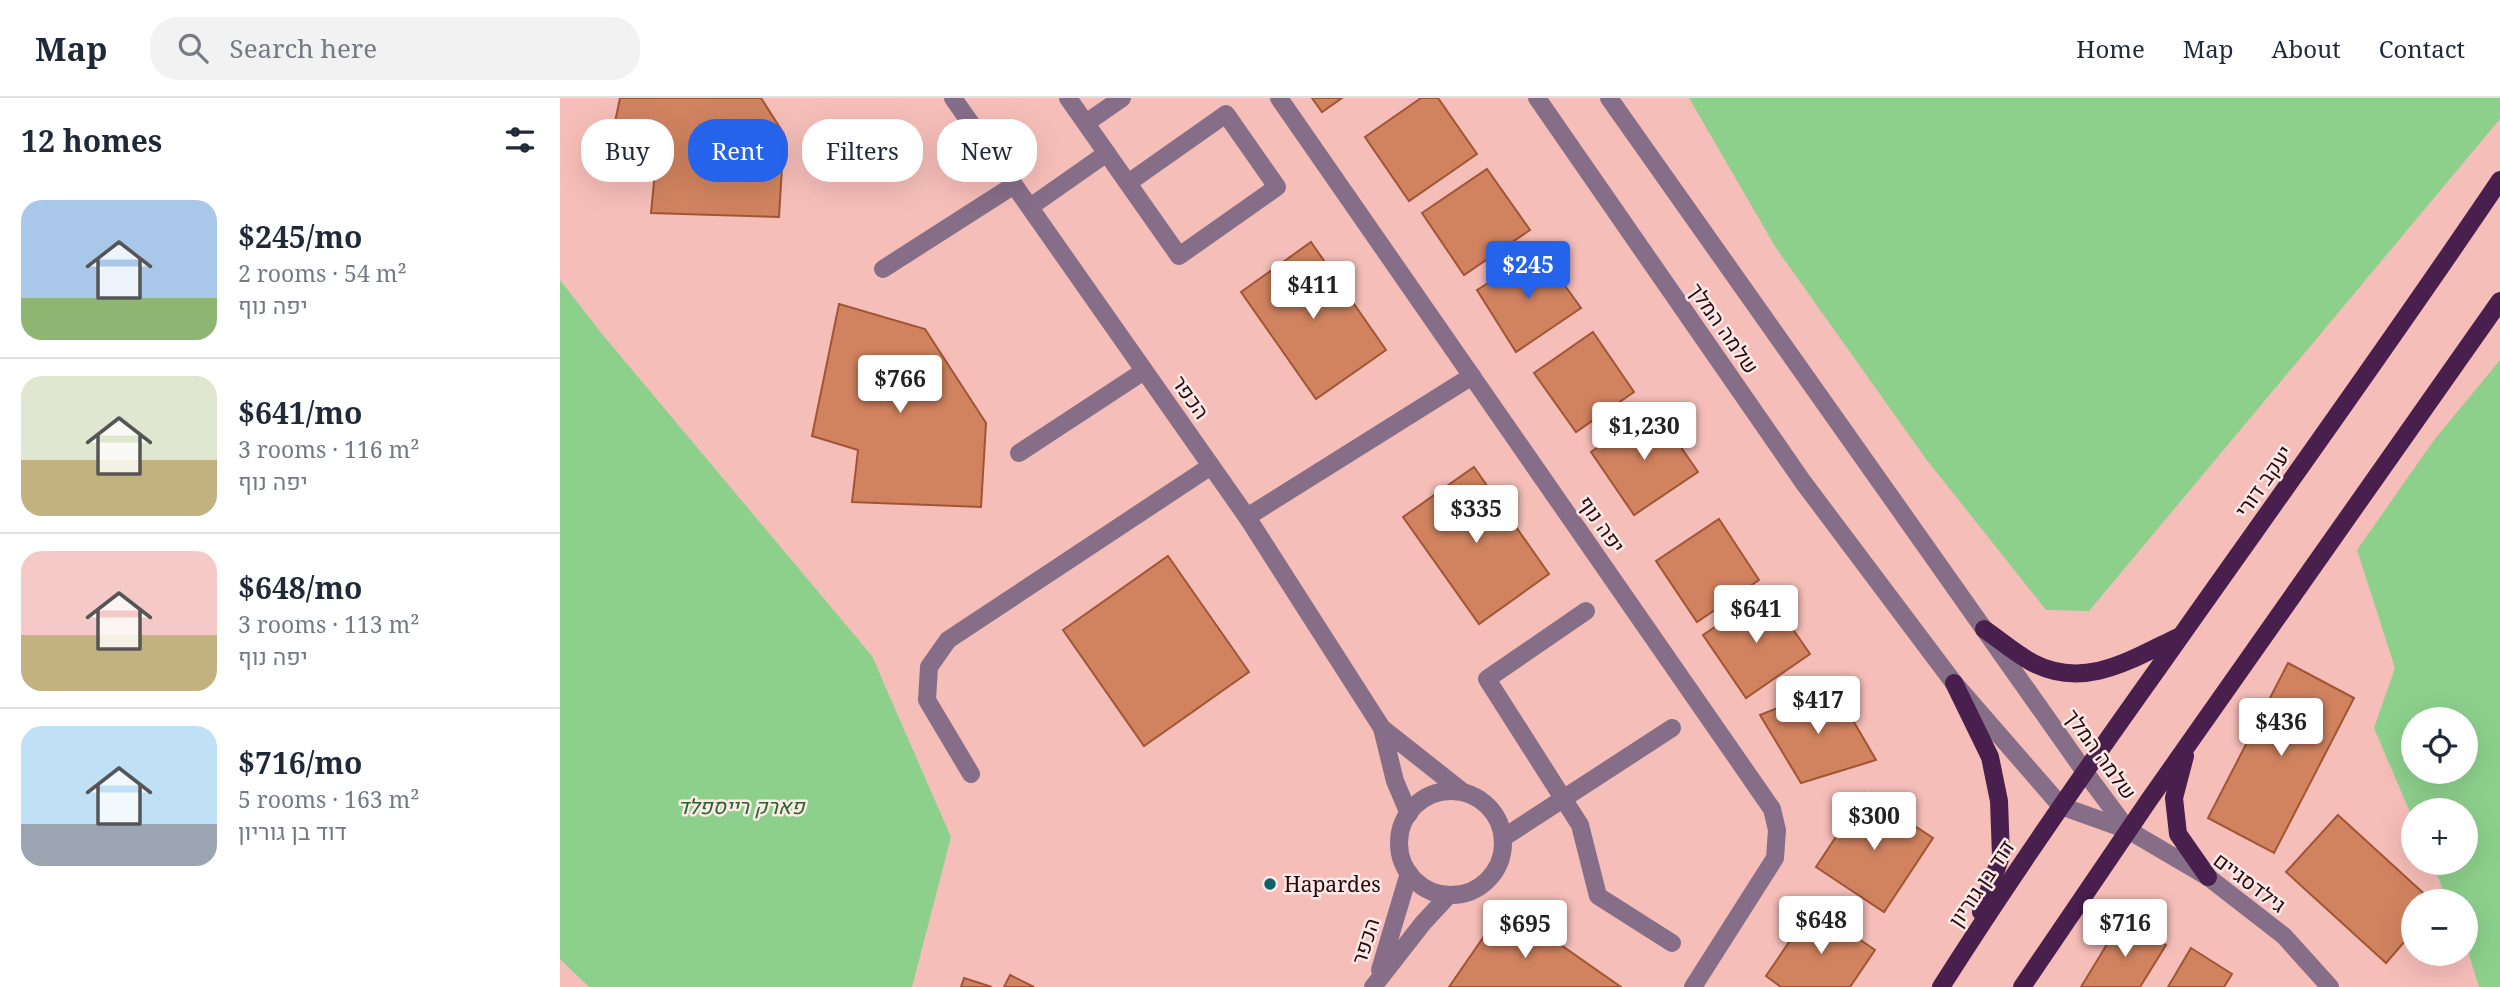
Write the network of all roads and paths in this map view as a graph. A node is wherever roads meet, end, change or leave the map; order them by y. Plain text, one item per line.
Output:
1 (953, 98) edge
2 (1068, 98) edge
3 (1122, 98) edge
4 (1279, 98) edge
5 (1536, 98) edge
6 (1609, 98) edge
7 (1086, 123) junction
8 (1107, 153) junction
9 (2500, 180) edge
10 (1128, 183) junction
11 (1014, 185) junction
12 (1030, 207) junction
13 (883, 269) dead end
14 (2500, 301) edge
15 (1144, 371) junction
16 (1472, 376) junction
17 (1019, 453) dead end
18 (1211, 466) junction
19 (1247, 517) junction
20 (1586, 611) dead end
21 (1983, 629) junction
22 (2181, 635) junction
23 (1954, 683) junction
24 (1382, 728) junction
25 (1672, 728) dead end
26 (2188, 744) junction
27 (2085, 772) junction
28 (971, 774) dead end
29 (1463, 792) junction
30 (1563, 798) junction
31 (2061, 806) junction
32 (1409, 814) junction
33 (2128, 830) junction
34 (1503, 838) junction
35 (1409, 873) junction
36 (2208, 877) junction
37 (1449, 895) junction
38 (1973, 937) junction
39 (1672, 943) dead end
40 (1374, 985) edge
41 (1693, 987) edge
42 (1941, 987) edge
43 (2022, 987) edge
44 (2330, 987) edge

1 - 11 street, הכפר
2 - 7 street
3 - 7 street
4 - 16 street, יפה נוף
5 - 23 street, שלמה המלך
6 - 21 street, שלמה המלך
7 - 8 street
8 - 10 street
8 - 12 street
9 - 22 main road, יעקב דורי
10 - 10 street
11 - 12 street, הכפר
11 - 13 street
12 - 15 street, הכפר
14 - 26 main road
15 - 17 street
15 - 18 street, הכפר
16 - 19 street
16 - 41 street, יפה נוף
18 - 19 street, הכפר
18 - 28 street
19 - 24 street, הכפר
20 - 30 street
21 - 22 main road
21 - 27 street, שלמה המלך
22 - 27 main road, יעקב דורי
23 - 31 street, שלמה המלך
23 - 38 main road
24 - 29 street, הכפר
24 - 32 street, הכפר
25 - 30 street
26 - 33 main road
26 - 36 main road
27 - 31 main road, יעקב דורי
27 - 33 street, שלמה המלך
29 - 32 street
29 - 34 street
30 - 34 street
30 - 39 street
31 - 33 street, שלמה המלך
31 - 38 main road, דוד בן גוריון
32 - 35 street
33 - 36 street, גילדסגיים
33 - 43 main road
34 - 37 street
35 - 37 street
35 - 40 street, הכפר
36 - 44 street, גילדסגיים
37 - 40 street, הכפר
38 - 42 main road, דוד בן גוריון

